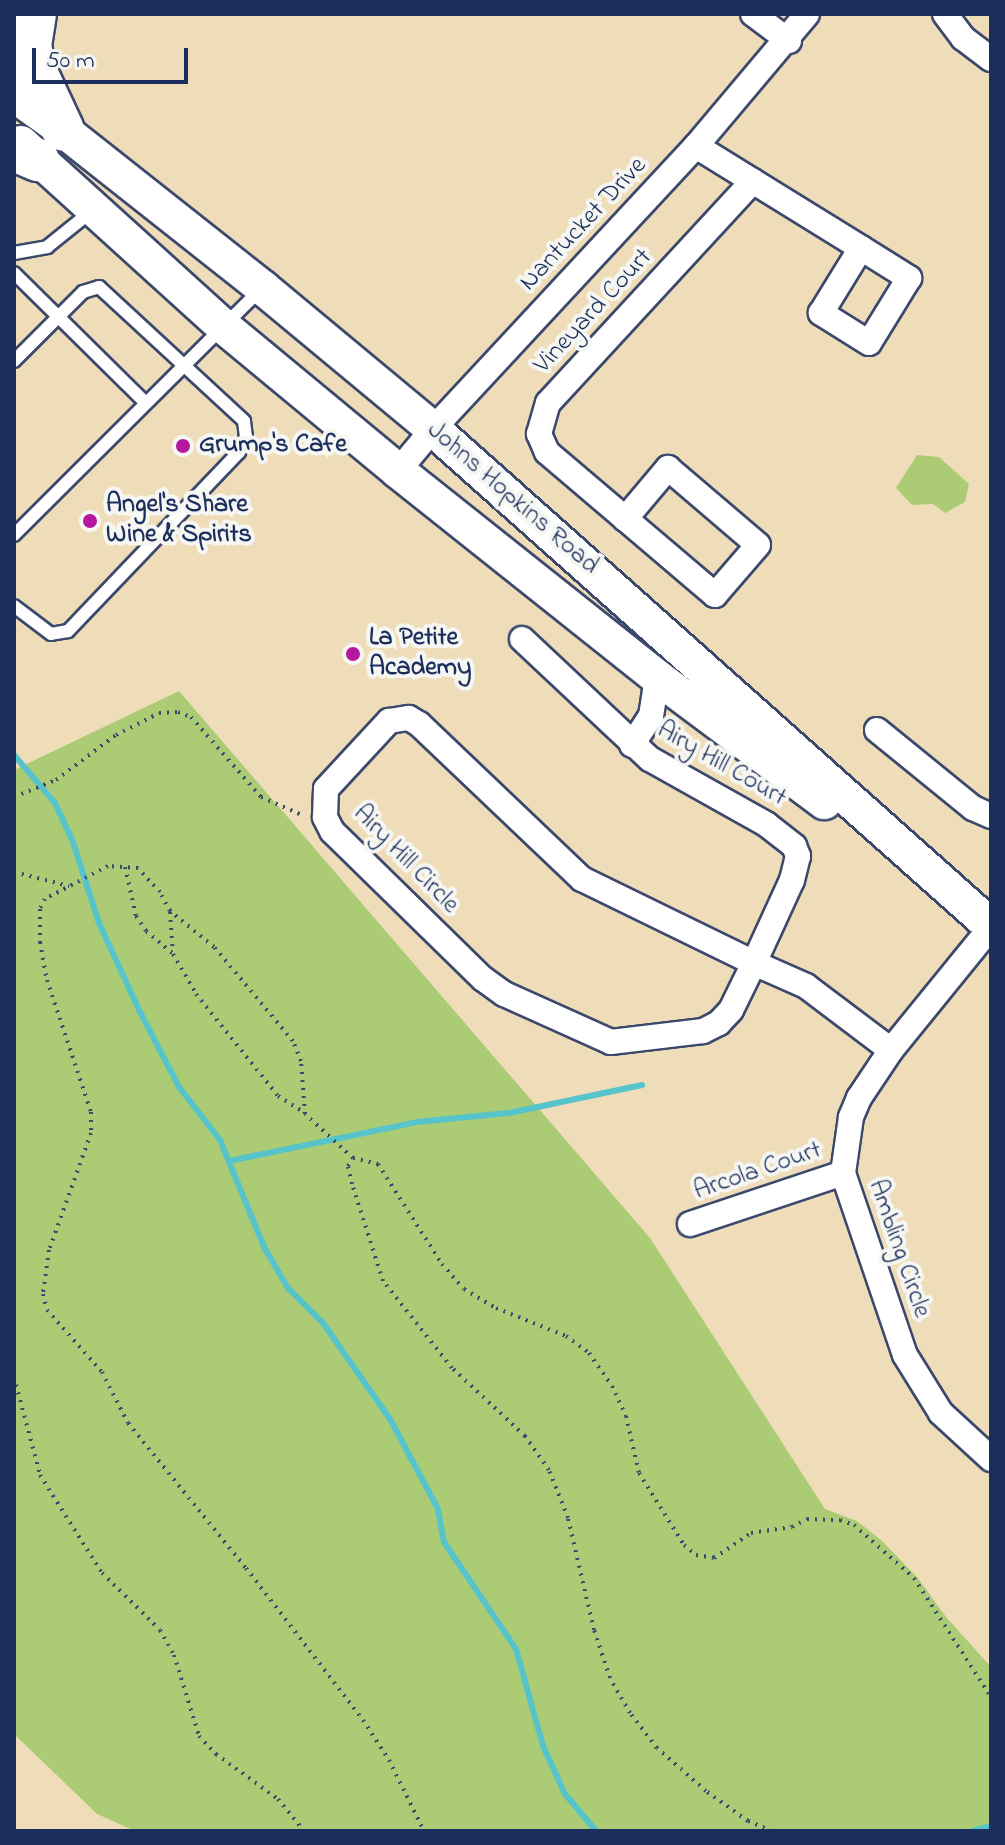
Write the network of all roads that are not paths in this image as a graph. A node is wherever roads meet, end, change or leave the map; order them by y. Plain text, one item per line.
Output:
1 (35, 14) edge
2 (753, 14) edge
3 (807, 14) edge
4 (945, 14) edge
5 (789, 41) junction
6 (991, 59) edge
7 (14, 95) edge
8 (32, 144) edge
9 (696, 146) junction
10 (753, 181) junction
11 (93, 210) junction
12 (861, 248) dead end
13 (14, 253) edge
14 (14, 273) edge
15 (263, 288) junction
16 (58, 317) junction
17 (223, 326) junction
18 (14, 361) edge
19 (183, 366) junction
20 (146, 403) junction
21 (433, 429) junction
22 (398, 471) junction
23 (625, 519) junction
24 (14, 535) edge
25 (14, 606) edge
26 (522, 639) dead end
27 (657, 677) junction
28 (877, 730) dead end
29 (632, 745) junction
30 (991, 816) edge
31 (991, 927) edge
32 (754, 963) junction
33 (891, 1050) junction
34 (843, 1173) junction
35 (690, 1224) dead end
36 (991, 1459) edge

1 - 8 highway
2 - 5 street
3 - 5 street, Nantucket Drive
4 - 6 street
5 - 9 street, Nantucket Drive
7 - 8 street, Johns Hopkins Road
8 - 11 street, Johns Hopkins Road
8 - 15 street, Johns Hopkins Road
9 - 10 street
9 - 21 street, Nantucket Drive
10 - 12 street
10 - 23 street, Vineyard Court
11 - 13 lane
11 - 17 street, Johns Hopkins Road
14 - 16 lane
15 - 17 lane
15 - 21 street, Johns Hopkins Road
16 - 18 lane
16 - 19 lane
16 - 20 lane
17 - 19 lane
17 - 22 street, Johns Hopkins Road
19 - 20 lane
19 - 25 lane
20 - 24 lane
21 - 22 street, Nantucket Drive
21 - 27 street, Johns Hopkins Road
22 - 27 street, Johns Hopkins Road
23 - 23 street, Vineyard Court
26 - 29 street, Airy Hill Court
27 - 29 street, Airy Hill Court
28 - 30 street
29 - 32 street, Airy Hill Court
31 - 33 street, Ambling Circle
32 - 32 street, Airy Hill Circle
32 - 33 street, Airy Hill Circle
33 - 34 street, Ambling Circle
34 - 35 street, Arcola Court
34 - 36 street, Ambling Circle

